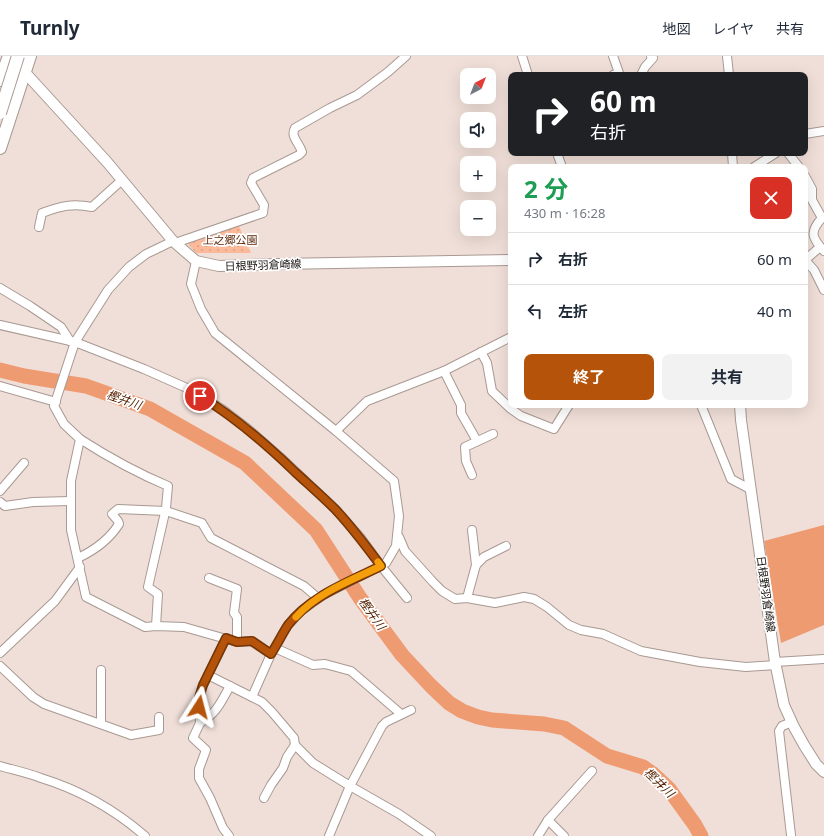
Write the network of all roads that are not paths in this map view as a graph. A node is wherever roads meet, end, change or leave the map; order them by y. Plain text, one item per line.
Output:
1 (10, 56) edge
2 (18, 56) edge
3 (30, 56) edge
4 (406, 56) edge
5 (522, 56) edge
6 (613, 56) edge
7 (651, 56) edge
8 (727, 56) edge
9 (24, 72) junction
10 (527, 72) edge
11 (618, 72) edge
12 (642, 72) edge
13 (729, 72) edge
14 (0, 80) edge
15 (0, 113) edge
16 (824, 131) edge
17 (808, 134) edge
18 (0, 148) edge
19 (771, 156) edge
20 (790, 156) edge
21 (759, 164) edge
22 (797, 164) edge
23 (122, 180) junction
24 (808, 182) edge
25 (39, 227) dead end
26 (174, 242) junction
27 (822, 249) edge
28 (808, 258) edge
29 (508, 260) edge
30 (196, 261) junction
31 (808, 263) edge
32 (0, 288) edge
33 (824, 290) edge
34 (0, 325) edge
35 (508, 338) edge
36 (72, 341) junction
37 (481, 352) junction
38 (444, 371) junction
39 (0, 386) edge
40 (56, 402) junction
41 (508, 406) edge
42 (510, 408) edge
43 (567, 408) edge
44 (702, 408) edge
45 (740, 408) edge
46 (336, 431) junction
47 (492, 434) dead end
48 (80, 439) junction
49 (477, 441) junction
50 (24, 463) dead end
51 (472, 475) dead end
52 (750, 489) junction
53 (0, 491) edge
54 (70, 501) junction
55 (0, 502) edge
56 (166, 511) junction
57 (472, 530) dead end
58 (397, 532) junction
59 (506, 546) dead end
60 (78, 558) junction
61 (476, 565) junction
62 (381, 566) junction
63 (80, 567) junction
64 (209, 578) dead end
65 (318, 598) junction
66 (407, 598) dead end
67 (467, 598) junction
68 (156, 626) junction
69 (226, 638) junction
70 (237, 642) junction
71 (273, 651) junction
72 (0, 653) edge
73 (824, 659) edge
74 (775, 663) junction
75 (0, 666) edge
76 (101, 670) dead end
77 (208, 675) junction
78 (230, 686) junction
79 (252, 697) junction
80 (411, 710) dead end
81 (401, 714) junction
82 (159, 717) dead end
83 (792, 722) junction
84 (200, 723) junction
85 (101, 724) junction
86 (295, 745) junction
87 (0, 766) edge
88 (592, 771) dead end
89 (824, 772) edge
90 (350, 786) junction
91 (264, 798) dead end
92 (548, 820) junction
93 (791, 835) edge
94 (145, 836) edge
95 (229, 836) edge
96 (329, 836) edge
97 (431, 836) edge
98 (538, 836) edge
99 (564, 836) edge

1 - 9 main road, 日根野羽倉崎線
1 - 14 highway
2 - 15 highway, bridge
3 - 9 highway
4 - 26 street
5 - 10 street
6 - 11 street
7 - 12 street
8 - 13 street
9 - 18 highway
9 - 23 main road, 日根野羽倉崎線
16 - 17 street
19 - 21 street
20 - 22 street
23 - 25 street
23 - 26 main road, 日根野羽倉崎線
24 - 27 street
26 - 30 main road, 日根野羽倉崎線
26 - 36 street
27 - 28 street
29 - 30 main road, 日根野羽倉崎線
30 - 46 street
31 - 33 street
32 - 36 street
34 - 36 street
35 - 37 street
36 - 40 street
36 - 62 street
37 - 38 street
37 - 41 street
38 - 46 street
38 - 49 street
39 - 40 street
40 - 48 street
42 - 43 street
44 - 52 street
45 - 52 main road, 日根野羽倉崎線
46 - 58 street
47 - 49 street
48 - 54 street
48 - 56 street
49 - 51 street
50 - 53 street
52 - 74 main road, 日根野羽倉崎線
54 - 55 street
54 - 60 street
56 - 60 street
56 - 65 street
56 - 68 street
57 - 61 street
58 - 62 street
58 - 67 street
59 - 61 street
60 - 63 street
61 - 67 street
62 - 65 street
62 - 66 street
63 - 68 street
63 - 72 street
64 - 70 street
65 - 71 street
67 - 74 street
68 - 69 street
69 - 70 street
69 - 77 street
70 - 71 street
71 - 79 street
71 - 81 street
73 - 74 street
74 - 83 main road, 日根野羽倉崎線
75 - 85 street
76 - 85 street
77 - 78 street
77 - 84 street
78 - 79 street
78 - 84 street
79 - 86 street
80 - 81 street
81 - 90 street
82 - 85 street
83 - 89 main road, 日根野羽倉崎線
83 - 93 street
84 - 95 street
86 - 90 street
86 - 91 street
87 - 94 street
88 - 92 street
90 - 96 street
90 - 97 street
92 - 98 street
92 - 99 street

